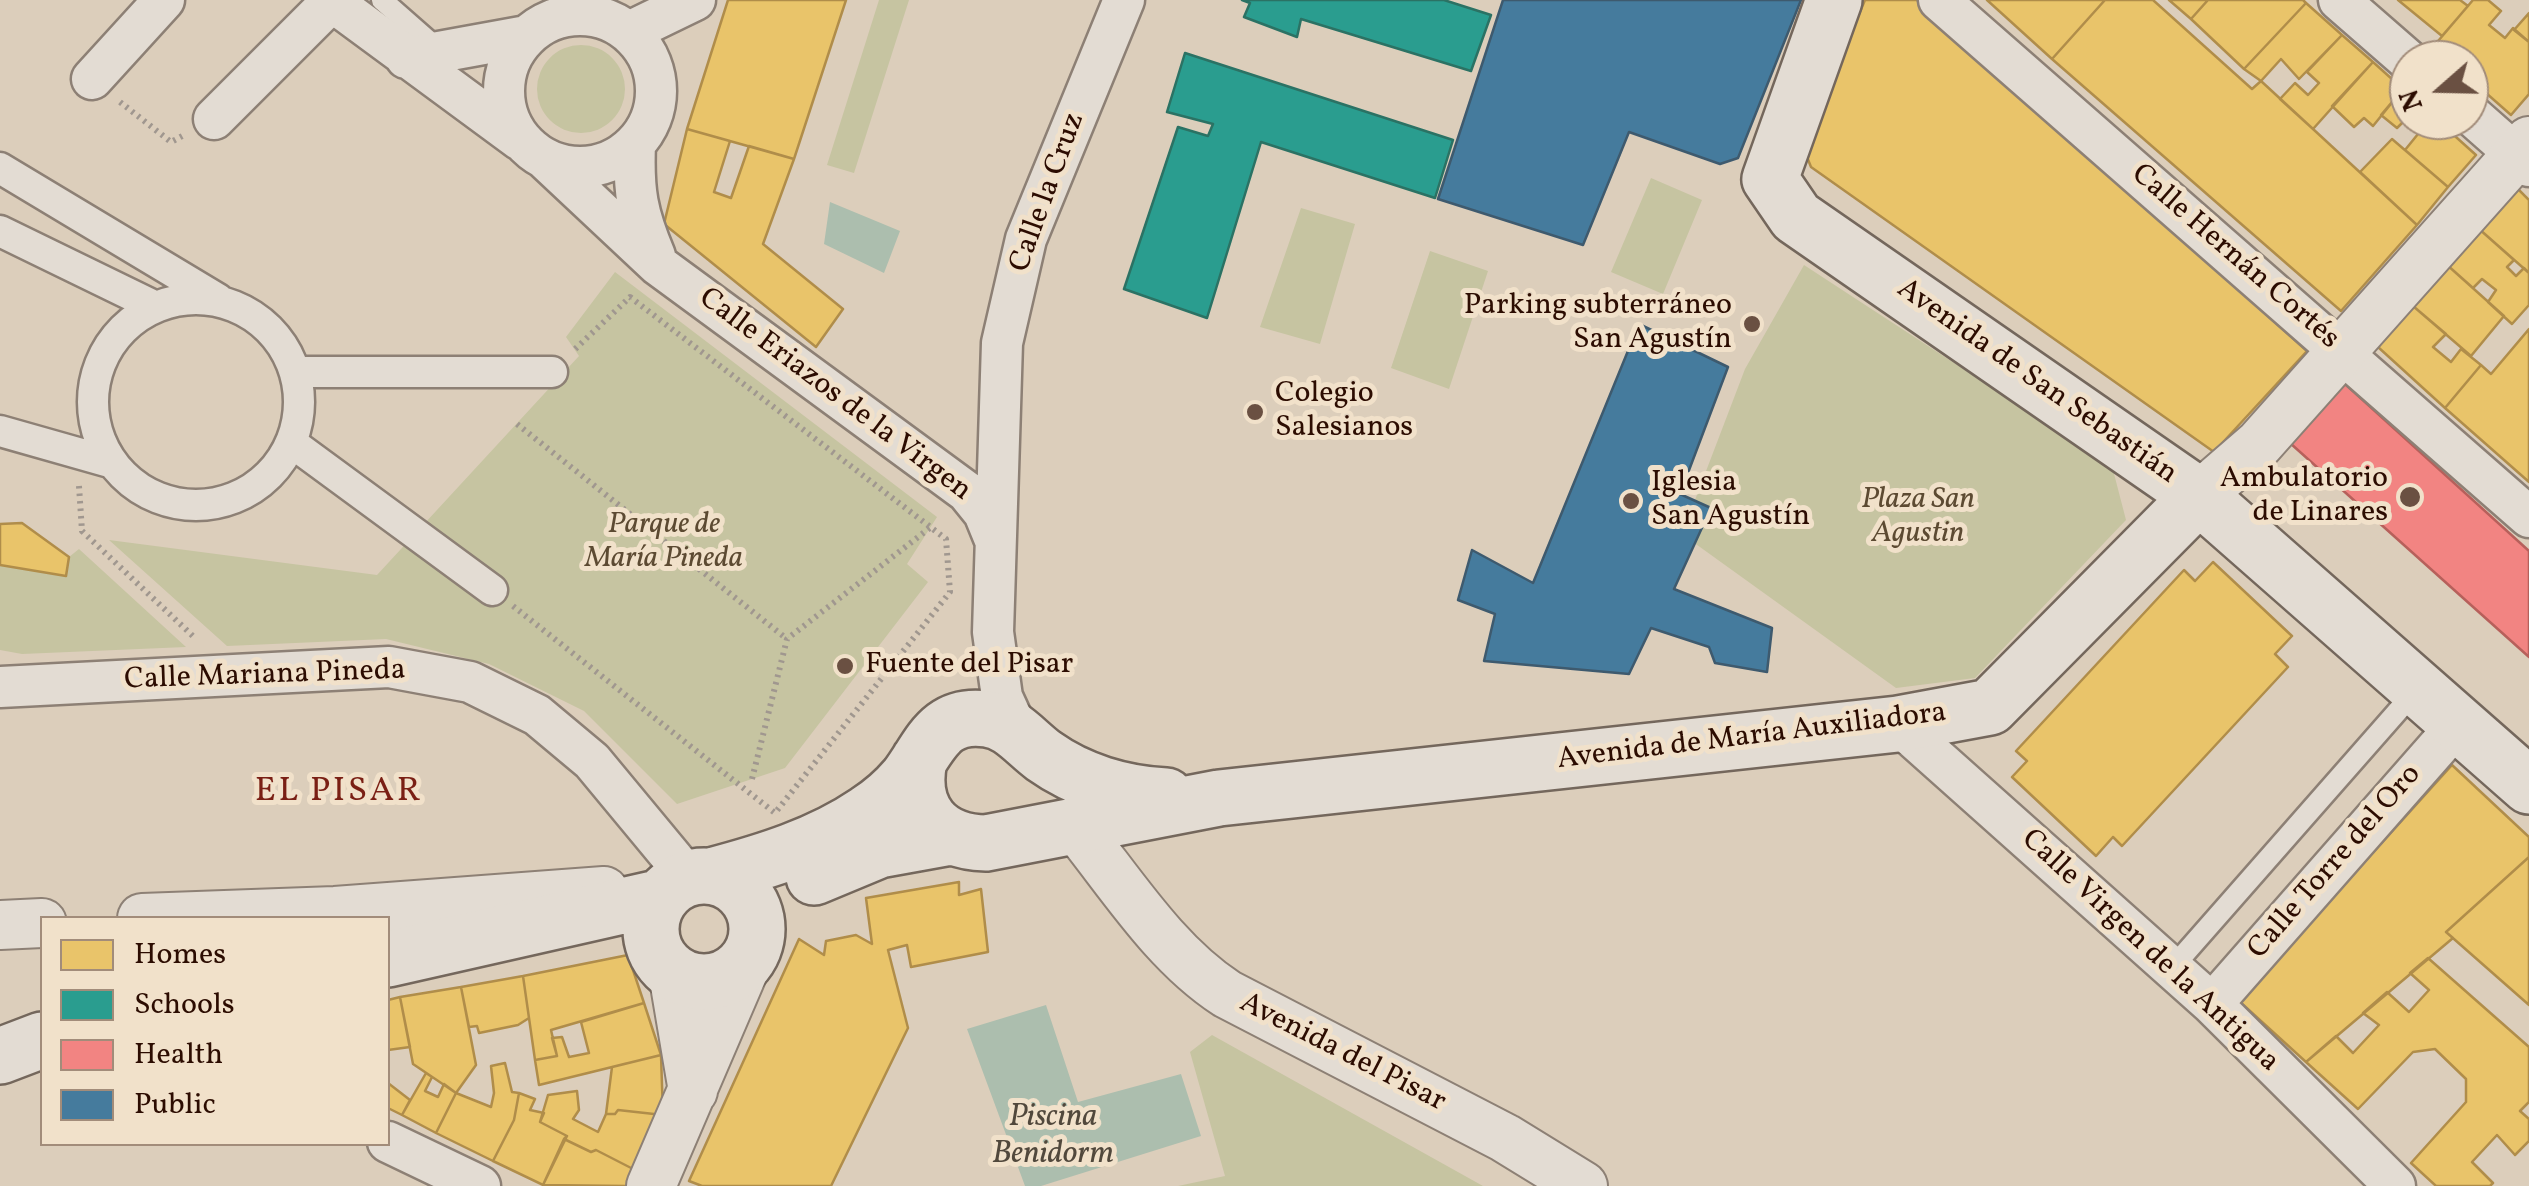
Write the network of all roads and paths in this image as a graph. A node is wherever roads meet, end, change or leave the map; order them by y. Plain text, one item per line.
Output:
1 (331, 0) edge
2 (382, 0) edge
3 (695, 0) edge
4 (1124, 0) edge
5 (1834, 0) edge
6 (1940, 0) edge
7 (2340, 0) edge
8 (145, 6) edge
9 (629, 32) junction
10 (527, 36) junction
11 (2389, 43) edge
12 (424, 55) junction
13 (92, 79) joint
14 (214, 119) joint
15 (2489, 128) edge
16 (635, 144) junction
17 (535, 151) junction
18 (2525, 154) edge
19 (0, 168) edge
20 (0, 230) edge
21 (658, 265) junction
22 (220, 300) junction
23 (154, 306) junction
24 (2342, 352) junction
25 (296, 372) junction
26 (552, 372) joint
27 (517, 424) dead end
28 (0, 432) edge
29 (292, 443) junction
30 (76, 452) junction
31 (113, 464) junction
32 (2199, 496) junction
33 (2529, 517) edge
34 (931, 527) junction
35 (996, 540) junction
36 (492, 590) joint
37 (993, 632) junction
38 (787, 638) junction
39 (204, 647) dead end
40 (0, 688) edge
41 (2419, 688) junction
42 (2460, 723) junction
43 (1898, 724) junction
44 (936, 742) junction
45 (1028, 746) junction
46 (2522, 765) edge
47 (752, 779) dead end
48 (1219, 798) junction
49 (1129, 815) junction
50 (1074, 824) junction
51 (950, 837) junction
52 (1004, 838) junction
53 (1138, 905) junction
54 (676, 908) junction
55 (197, 916) edge
56 (40, 923) edge
57 (0, 925) edge
58 (754, 942) junction
59 (390, 958) edge
60 (2172, 968) junction
61 (2212, 1004) junction
62 (40, 1041) edge
63 (0, 1056) edge
64 (693, 1094) junction
65 (390, 1143) edge
66 (480, 1186) edge
67 (651, 1186) edge
68 (1583, 1186) edge
69 (2394, 1186) edge

1 - 12 street, Calle Eriazos de la Virgen
1 - 14 street
2 - 12 lane
3 - 9 street
4 - 35 street, Calle la Cruz
5 - 32 main road, Avenida de San Sebastián
6 - 24 street, Calle Hernán Cortés
7 - 11 street
8 - 13 street
9 - 10 street
9 - 16 street
10 - 12 street
10 - 17 street
12 - 17 street, Calle Eriazos de la Virgen
13 - 14 path
15 - 18 street
16 - 17 street
16 - 21 street
17 - 21 street, Calle Eriazos de la Virgen
18 - 24 street
19 - 22 street
20 - 23 street
21 - 35 street, Calle Eriazos de la Virgen
22 - 23 street
22 - 25 street
23 - 31 street
24 - 32 street
24 - 33 street, Calle Hernán Cortés
25 - 26 street
25 - 29 street
26 - 34 path
27 - 38 path
28 - 30 street
29 - 31 street
29 - 36 street
30 - 31 street
30 - 39 path
32 - 41 main road, Avenida de San Sebastián
32 - 43 main road, Avenida de María Auxiliadora
34 - 36 path
34 - 38 path
35 - 37 street, Calle la Cruz
37 - 44 street, Calle la Cruz
37 - 45 street, Calle la Cruz
38 - 47 path
40 - 54 street, Calle Mariana Pineda
41 - 42 main road, Avenida de San Sebastián
41 - 60 lane
42 - 46 main road, Avenida de San Sebastián
42 - 61 street, Calle Torre del Oro
43 - 48 main road, Avenida de María Auxiliadora
43 - 60 street, Calle Virgen de la Antigua
44 - 45 main road, Avenida de María Auxiliadora
44 - 51 main road
44 - 54 main road
45 - 48 main road, Avenida de María Auxiliadora
45 - 50 street, Avenida del Pisar
45 - 52 main road
48 - 49 main road, Avenida de María Auxiliadora
49 - 50 main road, Avenida de María Auxiliadora
49 - 53 street, Avenida del Pisar
50 - 52 main road, Avenida de María Auxiliadora
50 - 53 street, Avenida del Pisar
51 - 52 main road, Avenida de María Auxiliadora
51 - 58 main road, Avenida de María Auxiliadora
52 - 53 street, Avenida del Pisar
53 - 68 street, Avenida del Pisar
54 - 55 street
54 - 58 main road
54 - 58 main road, Avenida de María Auxiliadora
54 - 59 main road
54 - 64 street
56 - 57 street
58 - 64 street
60 - 61 street, Calle Virgen de la Antigua
61 - 69 street, Calle Virgen de la Antigua
62 - 63 main road
64 - 67 street
65 - 66 street

